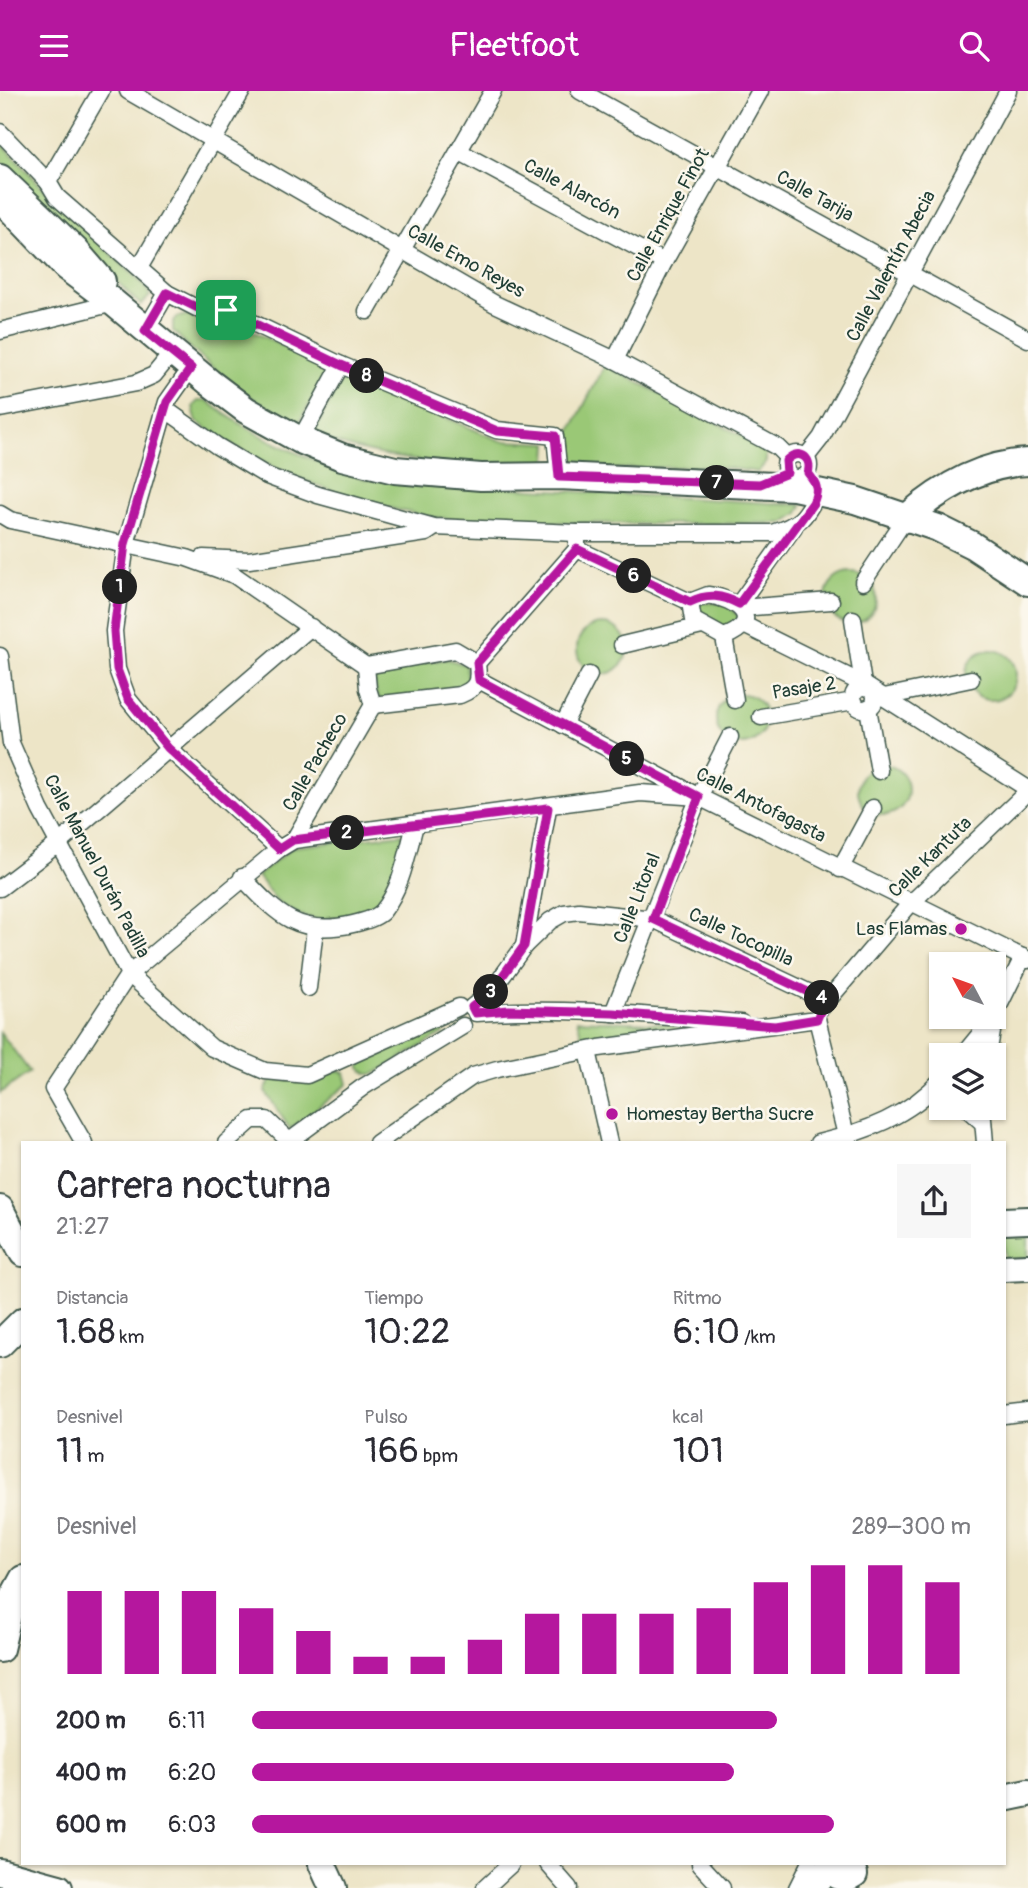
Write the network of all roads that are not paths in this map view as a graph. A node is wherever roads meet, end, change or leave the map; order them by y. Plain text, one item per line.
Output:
1 (101, 91) edge
2 (128, 91) edge
3 (242, 91) edge
4 (493, 91) edge
5 (580, 91) edge
6 (760, 91) edge
7 (1007, 91) edge
8 (0, 132) edge
9 (213, 142) junction
10 (460, 152) junction
11 (719, 167) junction
12 (2, 181) edge
13 (48, 182) junction
14 (0, 213) edge
15 (402, 249) junction
16 (71, 259) junction
17 (664, 262) junction
18 (139, 268) junction
19 (911, 273) junction
20 (167, 293) junction
21 (114, 303) junction
22 (367, 311) dead end
23 (0, 331) edge
24 (145, 331) junction
25 (1028, 339) edge
26 (181, 360) junction
27 (615, 360) junction
28 (341, 365) junction
29 (0, 409) edge
30 (165, 409) junction
31 (300, 440) junction
32 (1028, 462) edge
33 (801, 471) junction
34 (559, 477) junction
35 (760, 484) junction
36 (0, 514) edge
37 (905, 519) junction
38 (434, 527) junction
39 (794, 527) junction
40 (577, 541) junction
41 (125, 544) junction
42 (187, 558) junction
43 (863, 582) dead end
44 (1028, 582) edge
45 (831, 601) dead end
46 (690, 602) junction
47 (740, 606) junction
48 (852, 619) dead end
49 (744, 625) junction
50 (702, 626) junction
51 (312, 627) junction
52 (724, 637) junction
53 (622, 645) dead end
54 (0, 656) edge
55 (477, 663) junction
56 (366, 666) junction
57 (589, 675) dead end
58 (971, 679) dead end
59 (479, 680) junction
60 (873, 690) junction
61 (735, 700) dead end
62 (373, 705) junction
63 (861, 705) junction
64 (761, 717) dead end
65 (563, 725) junction
66 (730, 737) dead end
67 (168, 748) junction
68 (879, 771) dead end
69 (1028, 790) edge
70 (699, 797) junction
71 (548, 808) junction
72 (873, 808) dead end
73 (415, 825) junction
74 (293, 840) junction
75 (59, 843) junction
76 (279, 849) junction
77 (840, 869) junction
78 (242, 877) junction
79 (0, 888) edge
80 (910, 904) junction
81 (653, 919) junction
82 (315, 929) junction
83 (524, 946) junction
84 (1025, 958) edge
85 (128, 974) junction
86 (308, 988) dead end
87 (1006, 994) edge
88 (825, 1000) junction
89 (469, 1009) junction
90 (613, 1013) junction
91 (817, 1019) junction
92 (775, 1026) junction
93 (984, 1029) edge
94 (973, 1043) edge
95 (588, 1051) junction
96 (346, 1060) junction
97 (363, 1087) junction
98 (929, 1093) edge
99 (924, 1099) junction
100 (929, 1100) edge
101 (983, 1120) edge
102 (386, 1140) edge
103 (847, 1140) edge
104 (83, 1141) edge
105 (228, 1141) edge
106 (287, 1141) edge
107 (289, 1141) edge
108 (609, 1141) edge
109 (985, 1141) edge
110 (0, 1209) edge
111 (1028, 1220) edge
112 (1006, 1221) edge
113 (21, 1249) edge
114 (1028, 1267) edge
115 (1006, 1268) edge
116 (1028, 1412) edge
117 (1006, 1415) edge
118 (21, 1583) edge
119 (0, 1649) edge
120 (1028, 1777) edge
121 (1006, 1782) edge
122 (1028, 1793) edge
123 (1006, 1798) edge
124 (322, 1865) edge
125 (510, 1865) edge
126 (549, 1865) edge
127 (701, 1865) edge
128 (0, 1872) edge
129 (59, 1888) edge
130 (333, 1888) edge
131 (485, 1888) edge
132 (569, 1888) edge
133 (722, 1888) edge

1 - 13 street
2 - 9 street, Calle Emo Reyes
3 - 9 street
4 - 10 street
5 - 11 street, Calle Tarija
6 - 11 street, Calle Enrique Finot
7 - 19 street, Calle Valentín Abecia
8 - 13 street
9 - 15 street, Calle Emo Reyes
9 - 18 street
10 - 15 street
10 - 17 street, Calle Alarcón
11 - 17 street, Calle Enrique Finot
11 - 19 street, Calle Tarija
12 - 16 main road
13 - 18 street
14 - 16 main road
15 - 22 street
15 - 27 street, Calle Emo Reyes
16 - 21 main road
17 - 27 street, Calle Enrique Finot
18 - 20 street
19 - 25 street, Calle Tarija
19 - 33 street, Calle Valentín Abecia
20 - 24 street
20 - 28 street
21 - 23 street
21 - 24 main road
24 - 26 main road
26 - 29 street
26 - 30 street
26 - 31 main road
27 - 33 street, Calle Emo Reyes
28 - 31 street
28 - 34 street
30 - 38 street
30 - 41 street
31 - 34 main road
32 - 37 main road
33 - 35 main road
33 - 35 main road
33 - 37 main road
33 - 39 street, Calle Valentín Abecia
34 - 35 main road
36 - 41 street
37 - 43 street
37 - 44 main road
38 - 40 street
38 - 42 street
39 - 40 street
39 - 47 street, Calle Valentín Abecia
40 - 46 street
40 - 55 street
41 - 42 street
41 - 67 street
42 - 51 street
45 - 47 street
46 - 47 street
46 - 50 street
47 - 49 street
48 - 60 street
49 - 52 street
49 - 60 street
50 - 52 street
50 - 53 street
51 - 56 street
51 - 67 street
52 - 61 street
54 - 75 street, Calle Manuel Durán Padilla
55 - 56 street
55 - 59 street
56 - 62 street
57 - 65 street
58 - 60 street
59 - 62 street
59 - 65 street, Calle Antofagasta
60 - 63 street
60 - 69 street
62 - 74 street, Calle Pacheco
63 - 64 street, Pasaje 2
63 - 68 street
65 - 70 street, Calle Antofagasta
66 - 70 street, Calle Litoral
67 - 75 street
67 - 76 street
69 - 80 street, Calle Kantuta
70 - 71 street
70 - 77 street, Calle Antofagasta
70 - 81 street, Calle Litoral
71 - 73 street
71 - 83 street
72 - 77 street
73 - 74 street
73 - 82 street
74 - 76 street
75 - 79 street
75 - 85 street, Calle Manuel Durán Padilla
76 - 78 street
77 - 80 street, Calle Antofagasta
78 - 82 street
78 - 85 street
80 - 84 street, Calle Antofagasta
80 - 88 street, Calle Kantuta
81 - 83 street, Calle Tocopilla
81 - 88 street, Calle Tocopilla
81 - 90 street, Calle Litoral
82 - 86 street
83 - 89 street, Calle Tocopilla
84 - 87 street
85 - 96 street, Calle Manuel Durán Padilla
85 - 104 street
88 - 91 street, Calle Kantuta
89 - 90 street, Calle Manuel Durán Padilla
89 - 96 street, Calle Manuel Durán Padilla
89 - 97 street, Calle Tocopilla
90 - 92 street, Calle Manuel Durán Padilla
91 - 92 street
91 - 103 street
92 - 95 street
93 - 94 street
95 - 102 street
95 - 108 street
96 - 97 street
97 - 107 street, Calle Tocopilla
98 - 99 street
99 - 100 street
99 - 103 street
101 - 109 street
105 - 106 street
110 - 113 main road
111 - 112 main road
114 - 115 main road
116 - 117 street
118 - 119 main road
120 - 121 main road
120 - 122 main road
122 - 123 main road
124 - 130 main road
125 - 131 street
126 - 132 street
127 - 133 street
128 - 129 main road

